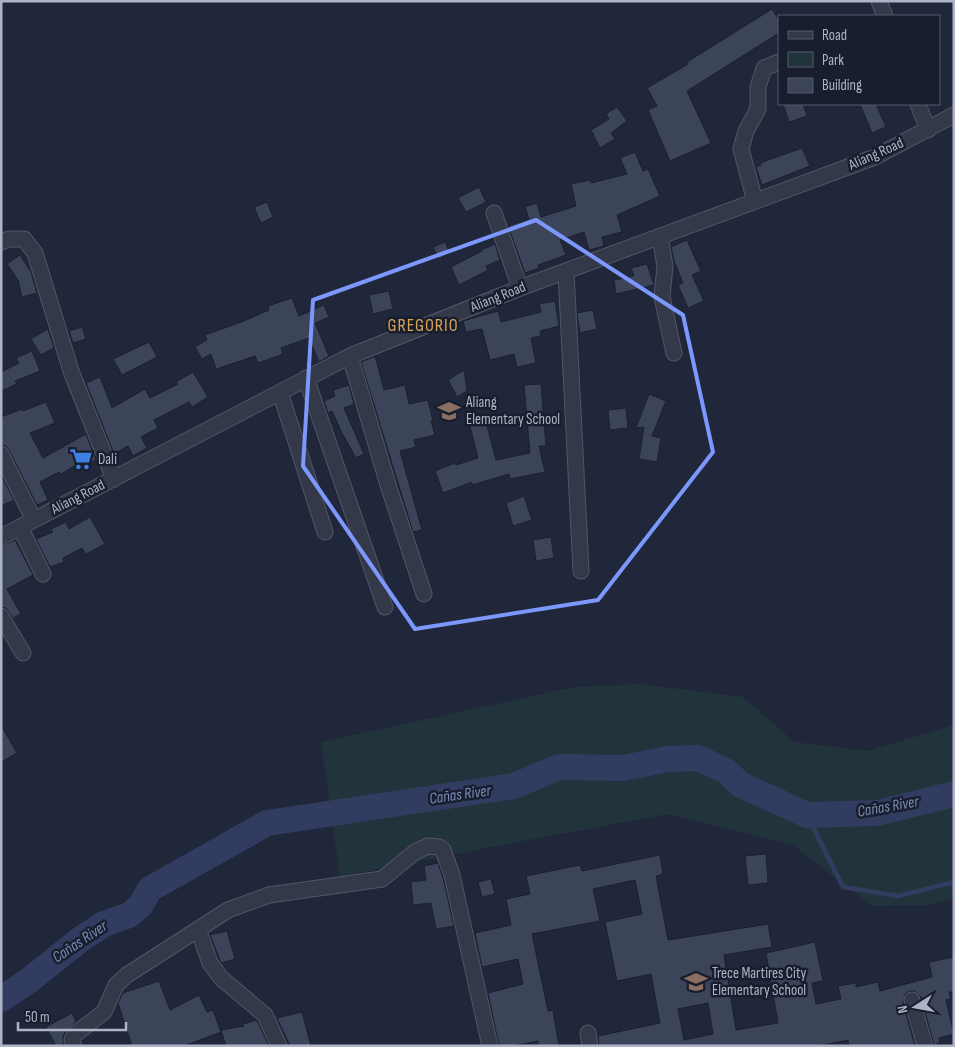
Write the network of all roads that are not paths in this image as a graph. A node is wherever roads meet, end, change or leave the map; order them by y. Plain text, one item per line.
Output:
1 (879, 1) edge
2 (885, 15) edge
3 (778, 62) edge
4 (918, 105) edge
5 (954, 115) edge
6 (928, 130) junction
7 (754, 201) junction
8 (494, 213) dead end
9 (660, 236) junction
10 (1, 242) edge
11 (566, 272) junction
12 (520, 288) junction
13 (674, 353) dead end
14 (350, 356) junction
15 (306, 378) junction
16 (280, 392) junction
17 (1, 454) edge
18 (114, 479) junction
19 (34, 520) junction
20 (20, 527) junction
21 (325, 532) dead end
22 (1, 537) edge
23 (581, 571) dead end
24 (43, 574) dead end
25 (424, 594) dead end
26 (384, 607) dead end
27 (1, 616) edge
28 (23, 653) dead end
29 (198, 929) junction
30 (912, 1000) dead end
31 (74, 1046) edge
32 (279, 1046) edge
33 (490, 1046) edge
34 (924, 1046) edge

1 - 2 street
3 - 7 street
4 - 6 street
5 - 6 street, Aliang Road
6 - 7 street, Aliang Road
7 - 9 street, Aliang Road
8 - 12 street
9 - 11 street, Aliang Road
9 - 13 street
10 - 18 street
11 - 12 street, Aliang Road
11 - 23 street
12 - 14 street, Aliang Road
14 - 15 street, Aliang Road
14 - 25 street
15 - 16 street, Aliang Road
15 - 26 street
16 - 18 street, Aliang Road
16 - 21 street
17 - 19 street
18 - 19 street, Aliang Road
19 - 20 street, Aliang Road
20 - 22 street, Aliang Road
20 - 24 street
27 - 28 street
29 - 31 street
29 - 32 street
29 - 33 street
30 - 34 street

